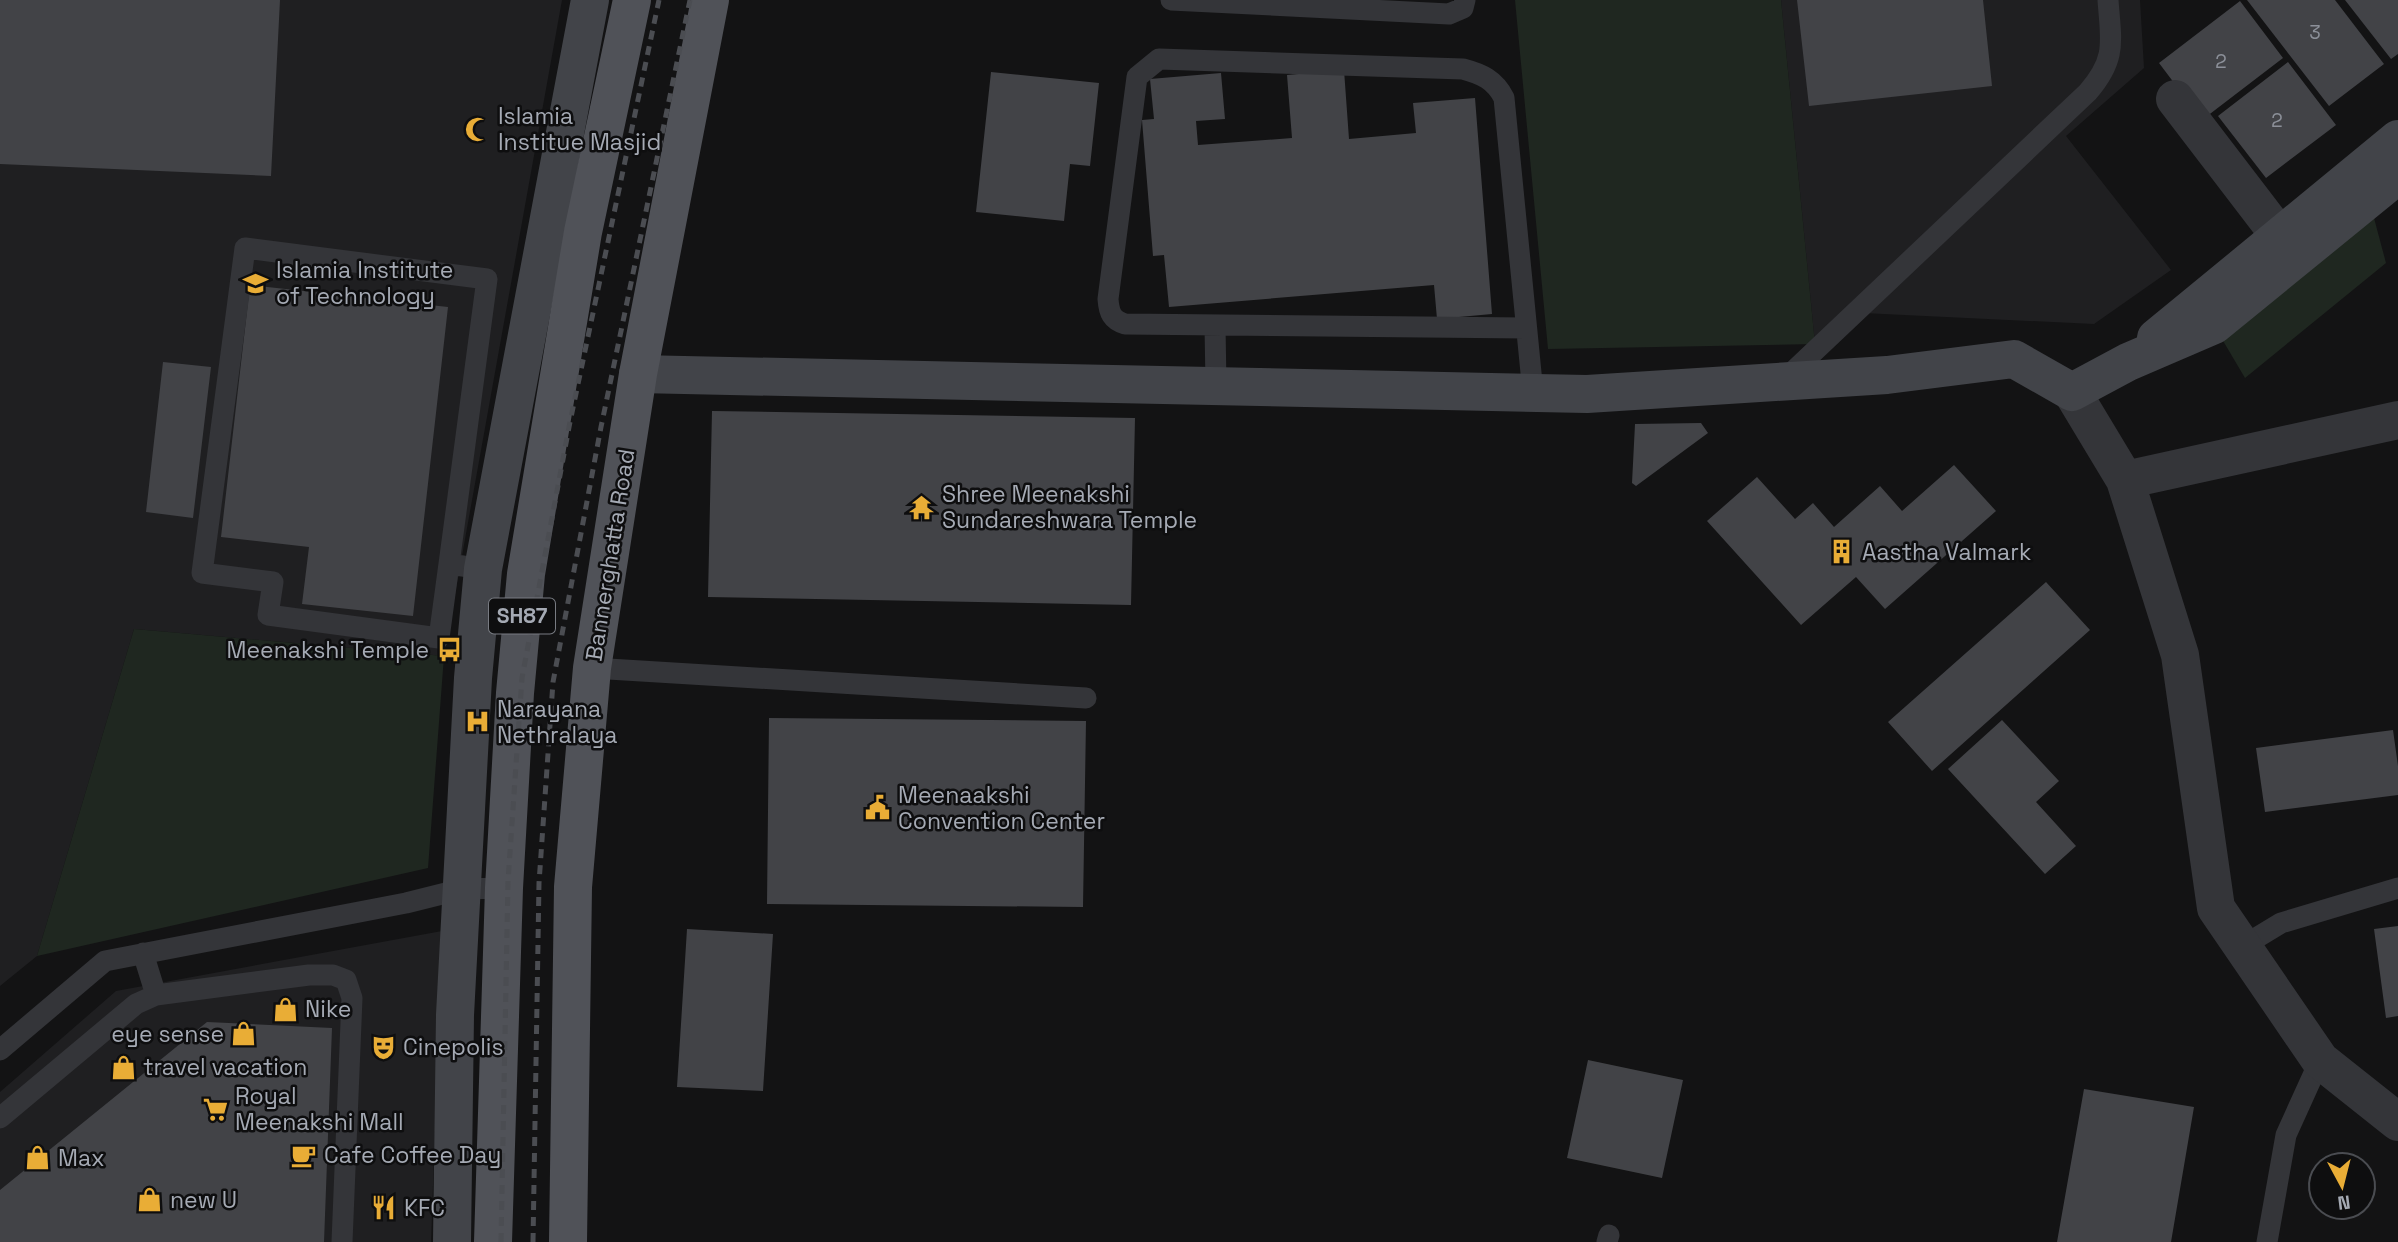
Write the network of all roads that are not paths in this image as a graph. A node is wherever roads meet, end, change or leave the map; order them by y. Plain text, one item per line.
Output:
1 (590, 0) edge
2 (632, 0) edge
3 (710, 0) edge
4 (1171, 0) edge
5 (1465, 0) edge
6 (2108, 0) edge
7 (2175, 99) dead end
8 (2398, 139) edge
9 (2398, 175) edge
10 (2279, 235) junction
11 (1215, 325) junction
12 (1526, 328) junction
13 (2128, 362) junction
14 (638, 374) junction
15 (1782, 382) junction
16 (1216, 386) junction
17 (2072, 392) junction
18 (1533, 393) junction
19 (2398, 420) edge
20 (2125, 480) junction
21 (466, 566) junction
22 (593, 668) junction
23 (1086, 698) dead end
24 (505, 888) junction
25 (2398, 888) edge
26 (462, 889) junction
27 (2243, 946) junction
28 (143, 954) junction
29 (156, 995) junction
30 (0, 1050) edge
31 (2319, 1060) junction
32 (0, 1118) edge
33 (2398, 1122) edge
34 (342, 1242) edge
35 (452, 1242) edge
36 (493, 1242) edge
37 (568, 1242) edge
38 (2267, 1242) edge

1 - 21 street
2 - 24 main road, SH87
3 - 14 main road, Bannerghatta Road
4 - 5 lane
6 - 15 lane
7 - 10 street
8 - 10 street
9 - 13 street
10 - 13 street
11 - 12 lane
11 - 12 lane
11 - 16 lane
12 - 18 lane
13 - 17 street
14 - 16 street
14 - 22 main road, Bannerghatta Road
15 - 17 street
15 - 18 street
16 - 18 street
17 - 20 street
19 - 20 street
20 - 27 street
21 - 21 lane
21 - 26 street
22 - 23 lane
22 - 37 main road, Bannerghatta Road
24 - 26 lane
24 - 36 main road, SH87
25 - 27 lane
26 - 28 lane
26 - 35 street
27 - 31 street
28 - 29 lane
28 - 30 lane
29 - 32 lane
29 - 34 lane
31 - 33 street
31 - 38 lane

